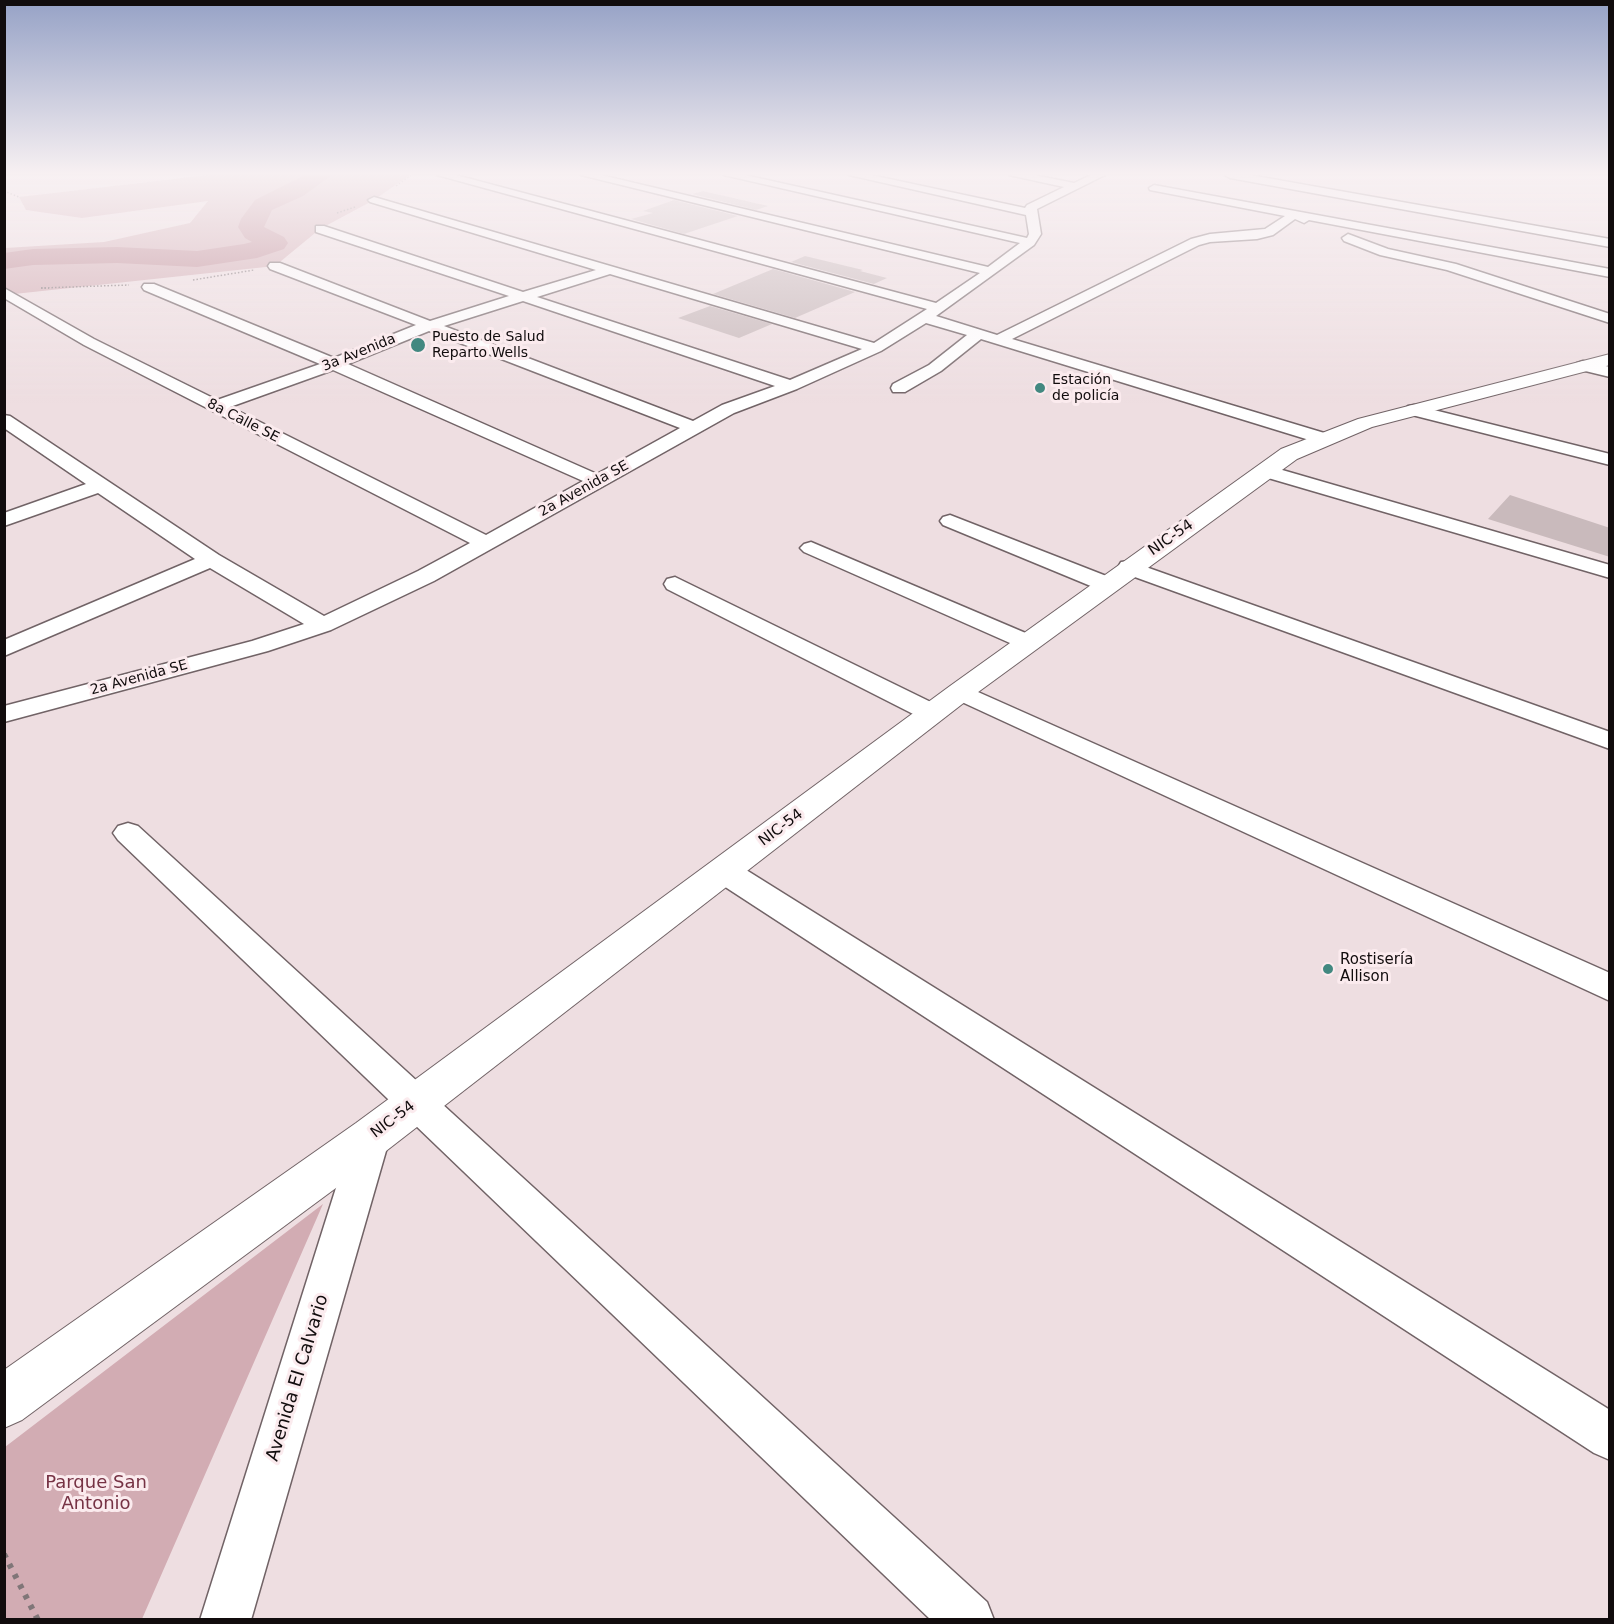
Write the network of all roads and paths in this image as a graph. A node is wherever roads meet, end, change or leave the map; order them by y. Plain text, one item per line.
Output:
1 (385, 251) edge
2 (544, 251) edge
3 (717, 251) edge
4 (902, 251) edge
5 (1018, 251) edge
6 (1177, 251) edge
7 (1382, 251) edge
8 (1478, 251) edge
9 (1610, 251) edge
10 (275, 266) dead end
11 (609, 270) junction
12 (989, 271) junction
13 (1603, 272) edge
14 (149, 287) dead end
15 (4, 292) edge
16 (1539, 295) junction
17 (519, 296) junction
18 (931, 313) junction
19 (1610, 319) edge
20 (428, 326) junction
21 (978, 334) junction
22 (998, 340) junction
23 (876, 348) junction
24 (334, 364) junction
25 (1601, 366) edge
26 (791, 386) junction
27 (899, 387) dead end
28 (214, 407) junction
29 (1414, 410) junction
30 (8, 425) edge
31 (693, 428) junction
32 (1325, 439) junction
33 (1610, 460) edge
34 (1264, 471) junction
35 (598, 481) junction
36 (101, 485) junction
37 (4, 520) edge
38 (950, 521) dead end
39 (486, 543) junction
40 (811, 548) dead end
41 (211, 560) junction
42 (1610, 572) edge
43 (1118, 575) junction
44 (675, 584) dead end
45 (323, 625) junction
46 (1027, 642) junction
47 (4, 649) edge
48 (960, 692) junction
49 (932, 713) junction
50 (4, 714) edge
51 (1610, 741) edge
52 (128, 833) dead end
53 (724, 871) junction
54 (1610, 988) edge
55 (417, 1102) junction
56 (371, 1137) junction
57 (4, 1402) edge
58 (1610, 1437) edge
59 (4, 1554) edge
60 (38, 1620) edge
61 (225, 1620) edge
62 (969, 1620) edge

1 - 17 street
2 - 11 street
3 - 18 street
4 - 12 street
5 - 12 street, 2a Avenida SE
6 - 22 street
7 - 16 street
8 - 13 street
9 - 13 street
10 - 20 street
11 - 17 street, 3a Avenida
11 - 23 street
12 - 18 street, 2a Avenida SE
13 - 16 street
14 - 24 street
15 - 28 street, 8a Calle SE
16 - 19 street
17 - 20 street, 3a Avenida
17 - 26 street
18 - 21 street
18 - 23 street, 2a Avenida SE
20 - 24 street, 3a Avenida
20 - 31 street
21 - 22 street
21 - 27 street
22 - 32 street
23 - 26 street, 2a Avenida SE
24 - 28 street, 3a Avenida
24 - 35 street
25 - 29 main road, NIC-54 / NIC-54
26 - 31 street, 2a Avenida SE
28 - 39 street, 8a Calle SE
29 - 32 main road, NIC-54 / NIC-54
29 - 33 street
30 - 36 street
31 - 35 street, 2a Avenida SE
32 - 34 main road, NIC-54 / NIC-54
34 - 42 street
34 - 43 main road, NIC-54 / NIC-54
35 - 39 street, 2a Avenida SE
36 - 37 street
36 - 41 street
38 - 43 street
39 - 45 street, 2a Avenida SE
40 - 46 street
41 - 45 street
41 - 47 street
43 - 46 main road, NIC-54 / NIC-54
43 - 51 street
44 - 49 street
45 - 50 street, 2a Avenida SE
46 - 48 main road, NIC-54 / NIC-54
48 - 49 main road, NIC-54 / NIC-54
48 - 54 street
49 - 53 main road, NIC-54 / NIC-54
52 - 55 street
53 - 55 main road, NIC-54 / NIC-54
53 - 58 street
55 - 56 main road, NIC-54 / NIC-54
55 - 62 street
56 - 57 main road, NIC-54 / NIC-54
56 - 61 street, Avenida El Calvario
59 - 60 path

